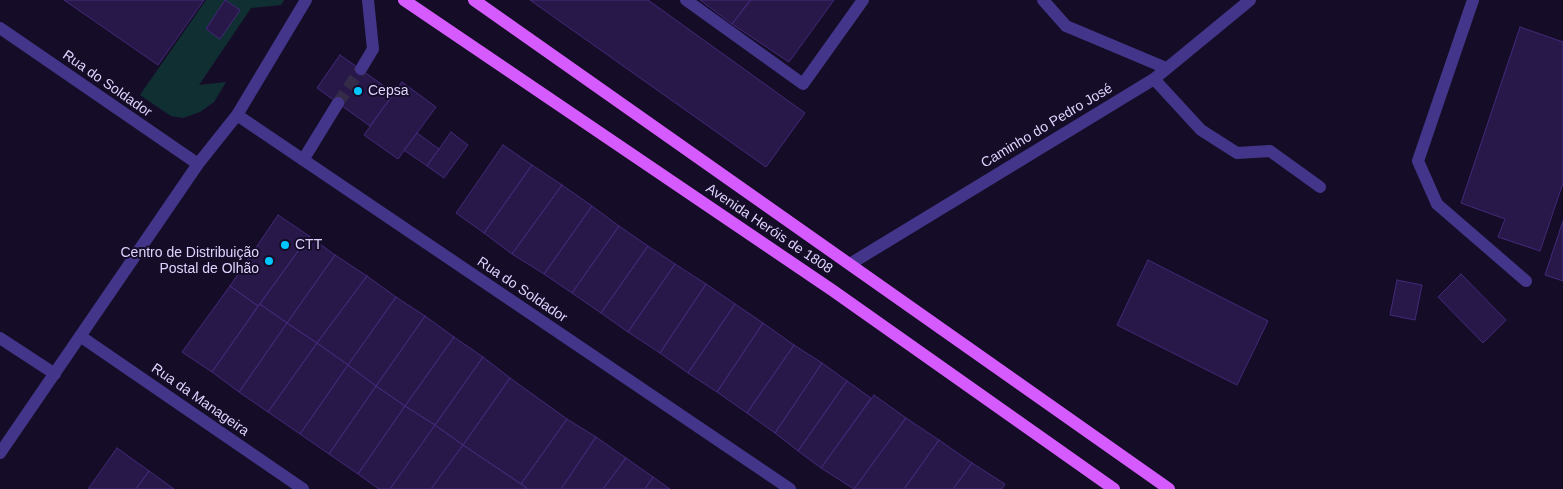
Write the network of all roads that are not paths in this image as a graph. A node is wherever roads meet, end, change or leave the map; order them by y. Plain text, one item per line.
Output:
1 (306, 0) edge
2 (368, 0) edge
3 (404, 0) edge
4 (474, 0) edge
5 (686, 0) edge
6 (863, 0) edge
7 (1042, 0) edge
8 (1250, 0) edge
9 (1472, 0) edge
10 (0, 28) edge
11 (1166, 68) junction
12 (361, 70) tunnel mouth
13 (1154, 79) junction
14 (338, 103) tunnel mouth
15 (237, 115) junction
16 (302, 160) junction
17 (198, 164) junction
18 (1320, 187) dead end
19 (850, 264) junction
20 (1526, 281) dead end
21 (80, 336) junction
22 (0, 338) edge
23 (55, 374) junction
24 (0, 453) edge
25 (775, 485) edge
26 (303, 489) edge
27 (790, 489) edge
28 (1114, 489) edge
29 (1169, 489) edge

1 - 15 street
2 - 12 street
3 - 28 main road, Avenida Heróis de 1808
4 - 19 main road, Avenida Heróis de 1808
5 - 6 street
7 - 11 street
8 - 11 street, Caminho do Pedro José
9 - 20 street
10 - 17 street, Rua do Soldador
11 - 13 street, Caminho do Pedro José
13 - 18 street
13 - 19 street, Caminho do Pedro José
14 - 16 street
15 - 16 street, Rua do Soldador
15 - 17 street
16 - 25 street, Rua do Soldador
17 - 21 street
19 - 29 main road, Avenida Heróis de 1808
21 - 23 street
21 - 26 street, Rua da Manageira
22 - 23 street
23 - 24 street
25 - 27 street, Rua do Soldador

